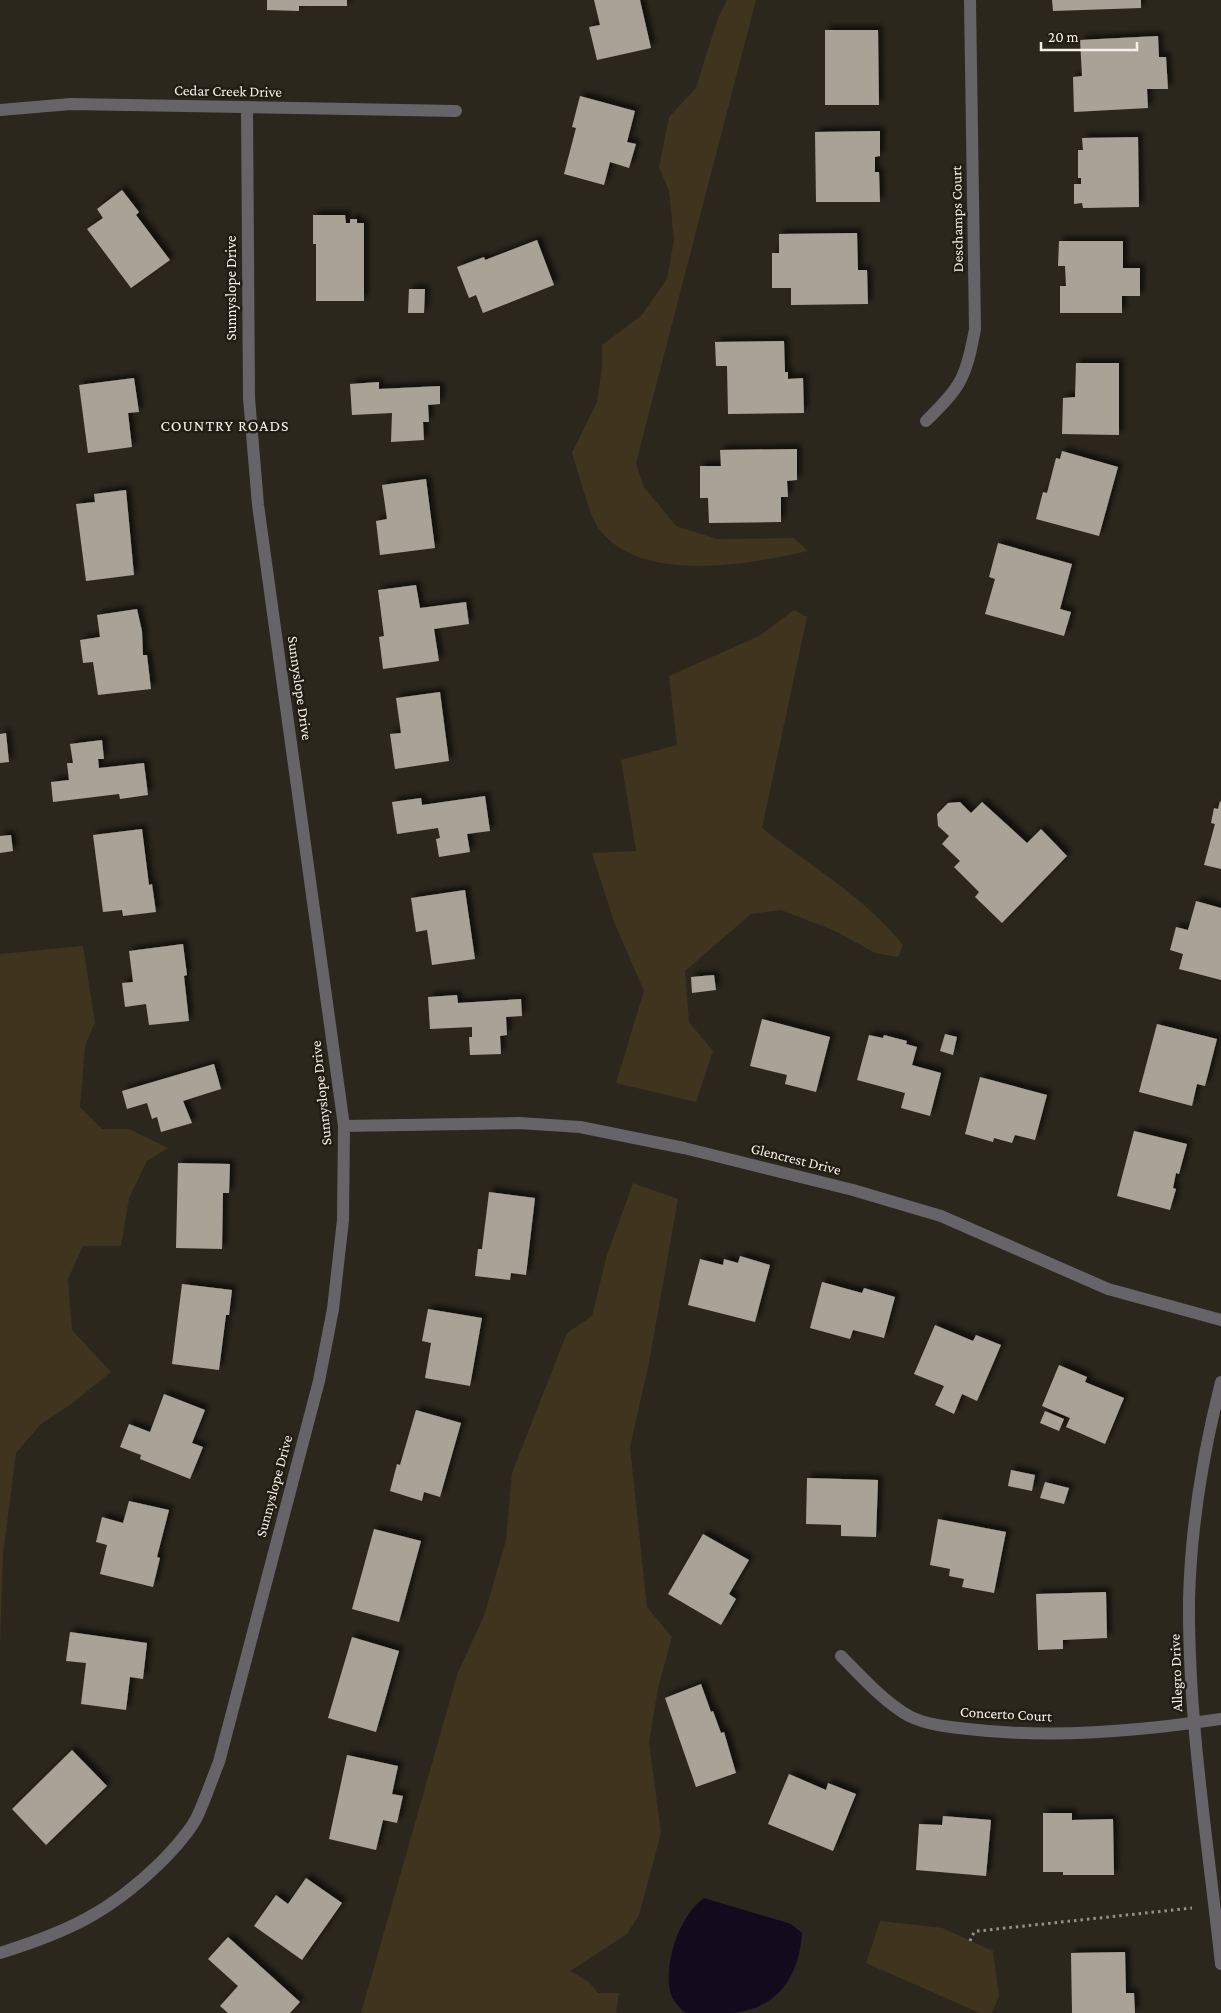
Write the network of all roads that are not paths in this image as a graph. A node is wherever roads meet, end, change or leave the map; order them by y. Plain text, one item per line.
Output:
1 (970, 0) edge
2 (247, 107) junction
3 (0, 110) edge
4 (456, 111) dead end
5 (926, 421) dead end
6 (344, 1126) junction
7 (1221, 1320) edge
8 (1221, 1382) edge
9 (841, 1656) dead end
10 (1221, 1719) edge
11 (1194, 1723) junction
12 (0, 1953) edge
13 (1221, 1964) edge

1 - 5 street, Deschamps Court
2 - 3 street, Cedar Creek Drive
2 - 4 street, Cedar Creek Drive
2 - 6 street, Sunnyslope Drive
6 - 7 street, Glencrest Drive
6 - 12 street, Sunnyslope Drive
8 - 11 street, Allegro Drive
9 - 11 street, Concerto Court
10 - 11 street, Concerto Court
11 - 13 street, Allegro Drive

